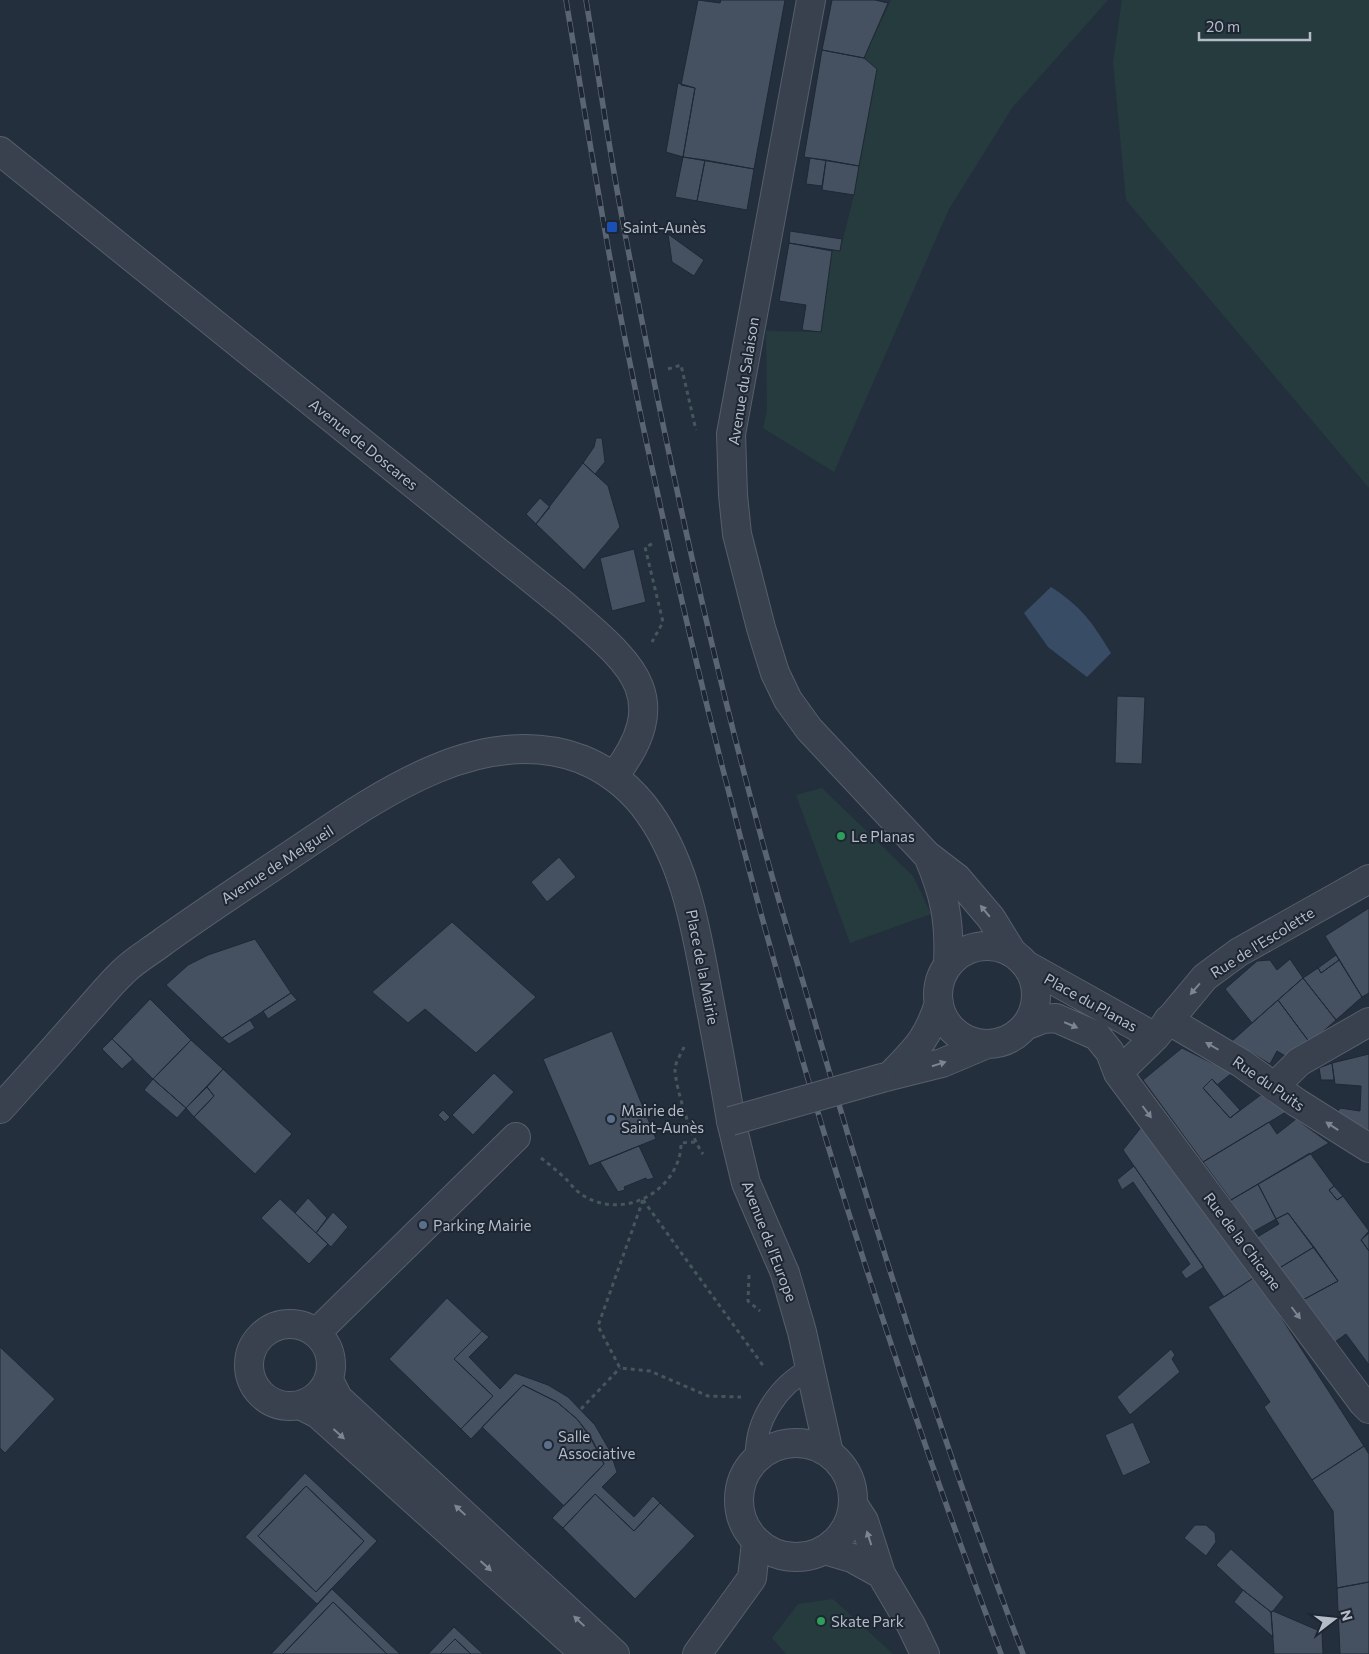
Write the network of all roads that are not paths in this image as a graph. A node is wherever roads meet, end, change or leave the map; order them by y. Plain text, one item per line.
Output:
1 (811, 0) edge
2 (0, 151) edge
3 (614, 776) junction
4 (927, 855) junction
5 (1369, 879) edge
6 (1020, 959) junction
7 (948, 964) junction
8 (938, 1003) junction
9 (1369, 1022) edge
10 (1025, 1026) junction
11 (1162, 1028) junction
12 (987, 1044) junction
13 (1118, 1073) junction
14 (887, 1076) junction
15 (1274, 1087) junction
16 (0, 1109) edge
17 (731, 1120) junction
18 (516, 1137) dead end
19 (1369, 1148) edge
20 (316, 1333) junction
21 (328, 1380) junction
22 (813, 1380) junction
23 (300, 1405) junction
24 (1369, 1408) edge
25 (792, 1443) junction
26 (829, 1453) junction
27 (756, 1458) junction
28 (853, 1504) junction
29 (756, 1542) junction
30 (816, 1553) junction
31 (881, 1574) junction
32 (752, 1578) junction
33 (585, 1654) edge
34 (615, 1654) edge
35 (697, 1654) edge
36 (925, 1654) edge

1 - 4 street, Avenue du Salaison
2 - 3 street, Avenue de Doscares
3 - 16 street, Avenue de Melgueil
3 - 17 street, Place de la Mairie
6 -> 4 street, Avenue du Salaison
4 - 7 street, Avenue du Salaison
5 -> 11 street, Rue de l'Escolette
6 - 7 street
6 - 10 street
6 - 11 street, Place du Planas
7 - 8 street
8 - 12 street
8 - 14 street
9 - 15 street
10 - 12 street
10 -> 13 street, Place du Planas
11 - 13 street, Place du Planas
15 -> 11 street, Rue du Puits
14 -> 12 street
13 -> 24 street, Rue de la Chicane
14 - 17 street, bridge
19 -> 15 street, Rue du Puits
17 - 22 street, Avenue de l'Europe
18 - 20 street
20 - 21 street
20 - 23 street
21 - 23 street
34 -> 21 street
22 - 25 street
22 - 26 street, Avenue de l'Europe
22 - 27 lane
23 -> 33 street
25 - 26 street
25 - 27 street
26 - 28 street
27 - 29 street
28 - 30 street
31 -> 28 street
29 - 30 street
29 - 32 street
30 - 31 street
30 - 32 street
31 - 36 street
32 - 35 street

